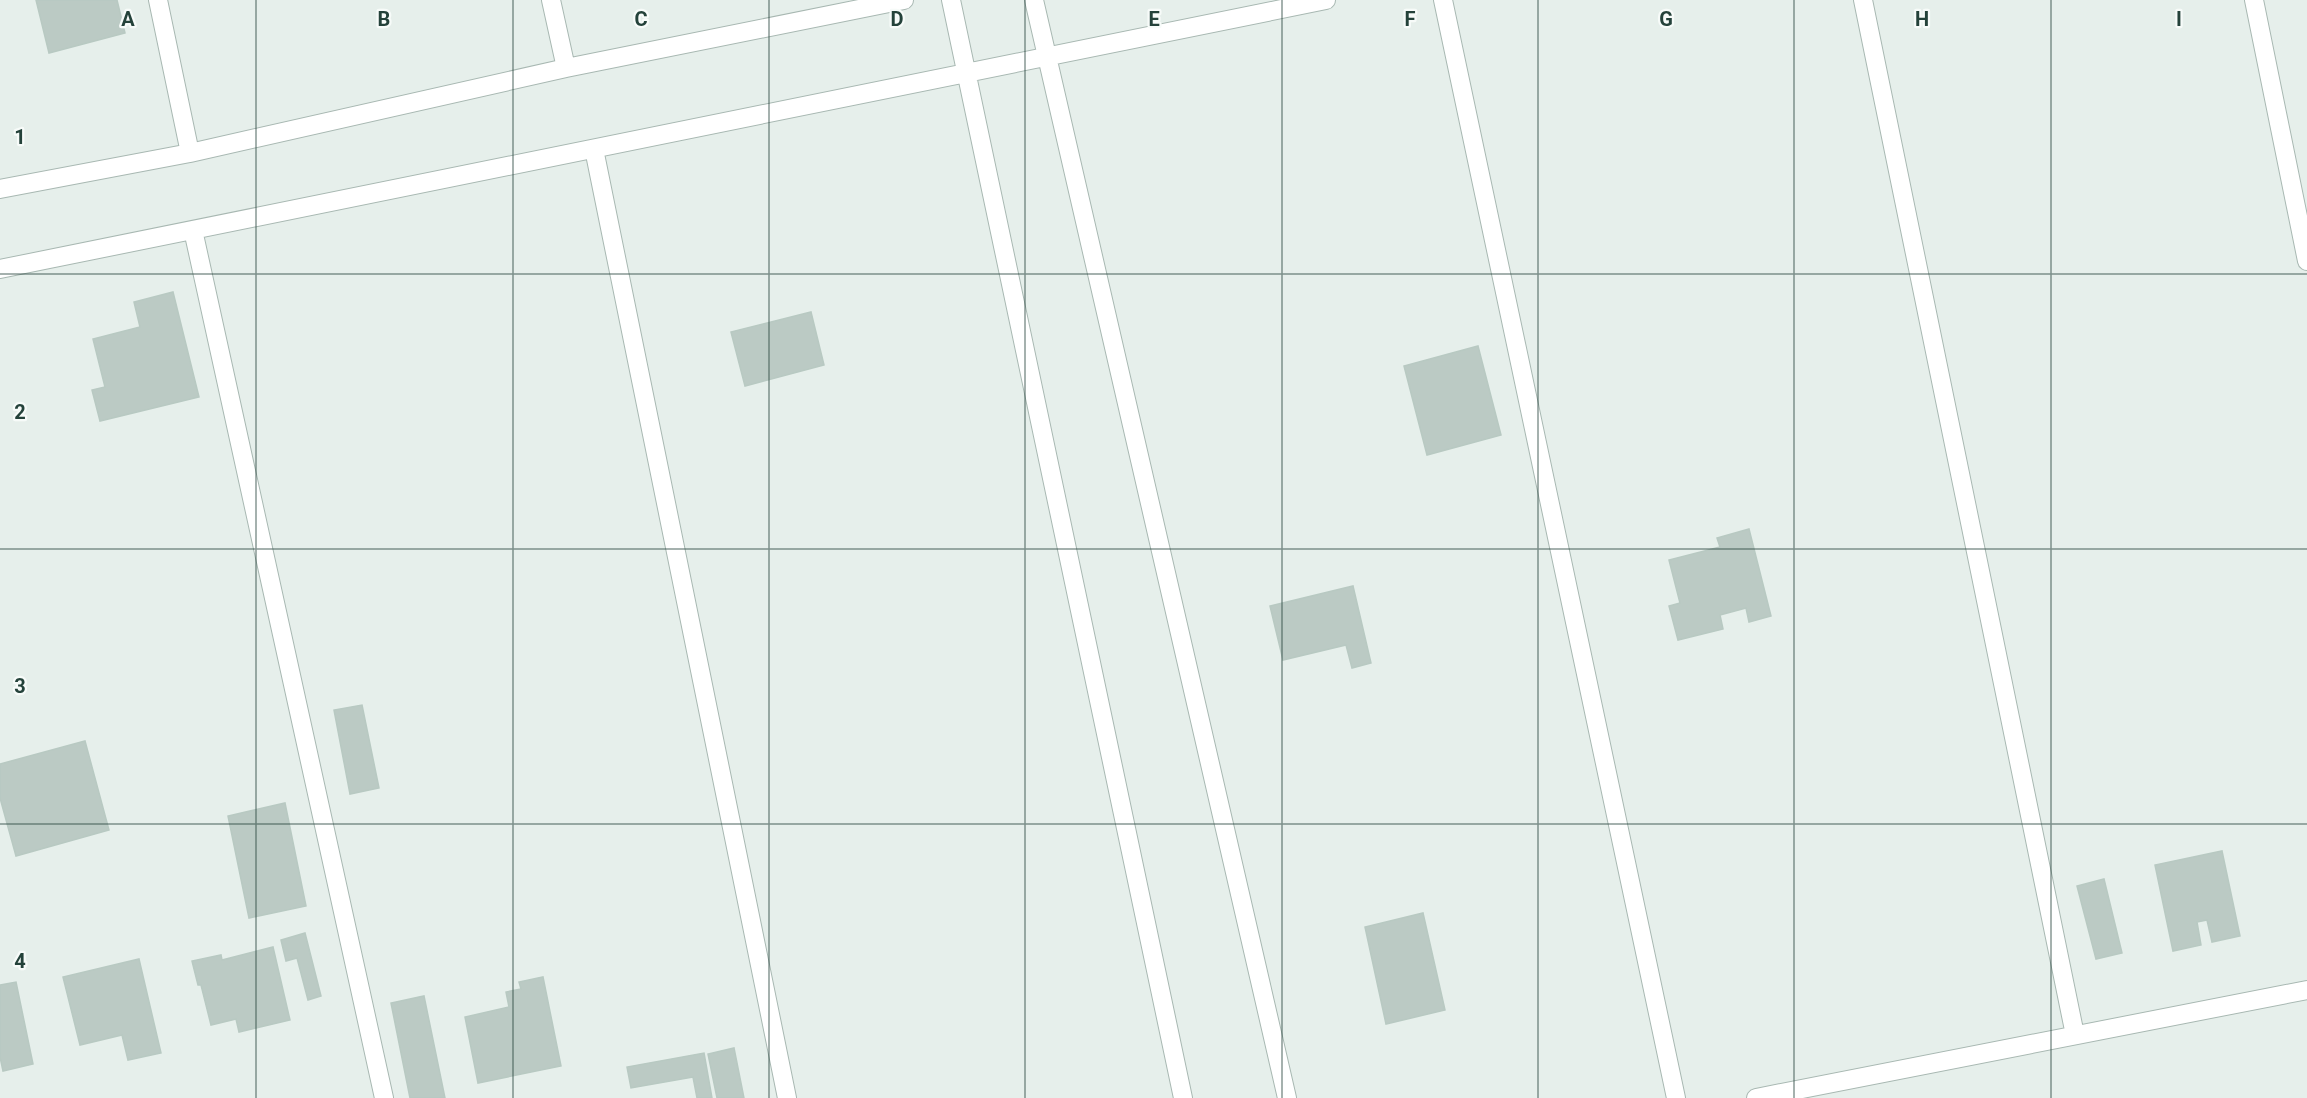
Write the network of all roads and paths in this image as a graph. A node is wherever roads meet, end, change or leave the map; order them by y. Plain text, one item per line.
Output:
1 (158, 0) edge
2 (551, 0) edge
3 (904, 0) edge
4 (951, 0) edge
5 (1034, 0) edge
6 (1326, 0) edge
7 (1443, 0) edge
8 (1863, 0) edge
9 (2254, 0) edge
10 (1048, 57) junction
11 (566, 68) junction
12 (967, 74) junction
13 (594, 149) junction
14 (190, 153) junction
15 (0, 189) edge
16 (193, 230) junction
17 (2307, 261) edge
18 (0, 269) edge
19 (2307, 990) edge
20 (2075, 1035) junction
21 (384, 1098) edge
22 (787, 1098) edge
23 (1183, 1098) edge
24 (1287, 1098) edge
25 (1676, 1098) edge
26 (1756, 1098) edge

1 - 14 street
2 - 11 street
3 - 11 street
4 - 12 street
5 - 10 street
6 - 10 street
7 - 25 street
8 - 20 street
9 - 17 street
10 - 12 street
10 - 24 street
11 - 14 street
12 - 13 street
12 - 23 street
13 - 16 street
13 - 22 street
14 - 15 street
16 - 18 street
16 - 21 street
19 - 20 street
20 - 26 street

